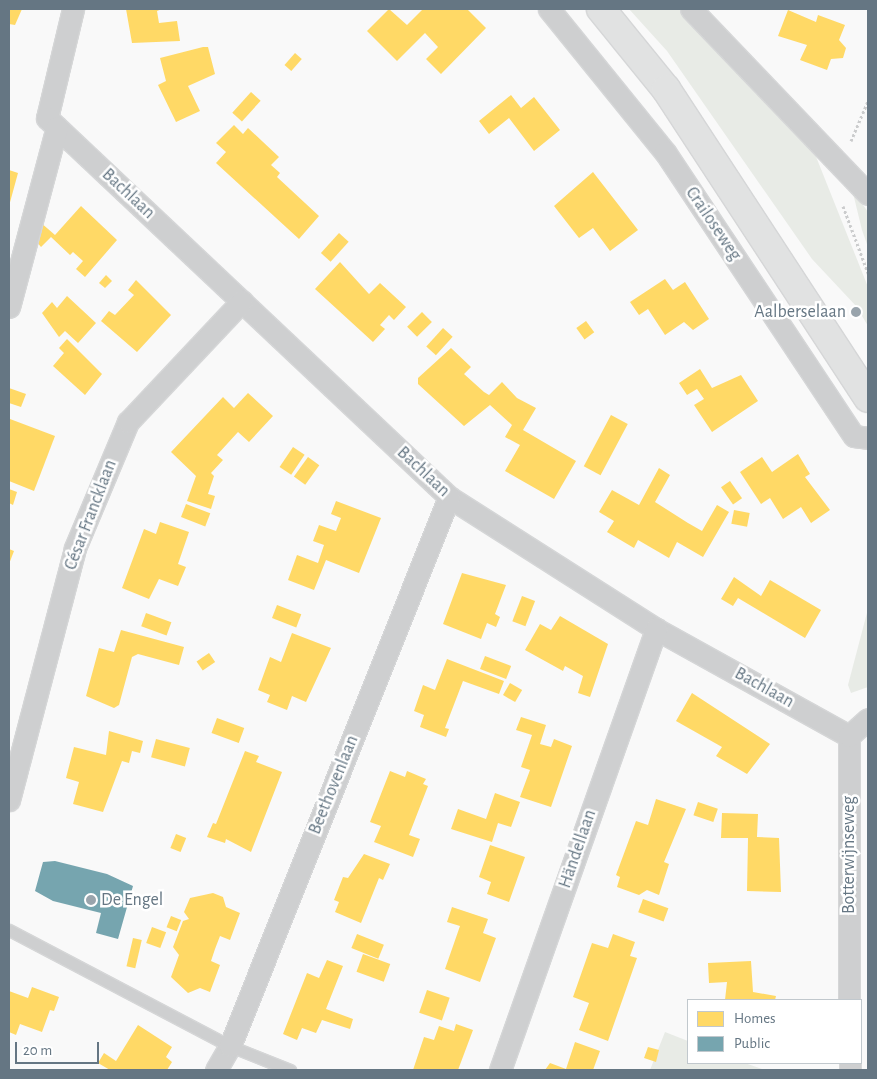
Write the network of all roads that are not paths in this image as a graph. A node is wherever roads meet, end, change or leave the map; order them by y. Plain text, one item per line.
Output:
1 (73, 9) edge
2 (549, 9) edge
3 (602, 9) edge
4 (691, 9) edge
5 (57, 128) junction
6 (868, 194) edge
7 (242, 301) junction
8 (9, 307) edge
9 (868, 398) edge
10 (868, 438) edge
11 (449, 497) junction
12 (656, 629) junction
13 (868, 719) edge
14 (849, 736) junction
15 (9, 800) edge
16 (9, 930) edge
17 (849, 999) edge
18 (230, 1046) junction
19 (216, 1070) edge
20 (290, 1070) edge
21 (500, 1070) edge

1 - 5 street, Bachlaan
2 - 10 street, Crailoseweg
3 - 9 main road, Crailoseweg
4 - 6 street
5 - 7 street, Bachlaan
5 - 8 street
7 - 11 street, Bachlaan
7 - 15 street, César Francklaan
11 - 12 street, Bachlaan
11 - 18 street, Beethovenlaan
12 - 14 street, Bachlaan
12 - 21 street, Händellaan
13 - 14 street
14 - 17 street, Botterwijnseweg
16 - 18 lane
18 - 19 street, Beethovenlaan
18 - 20 lane

